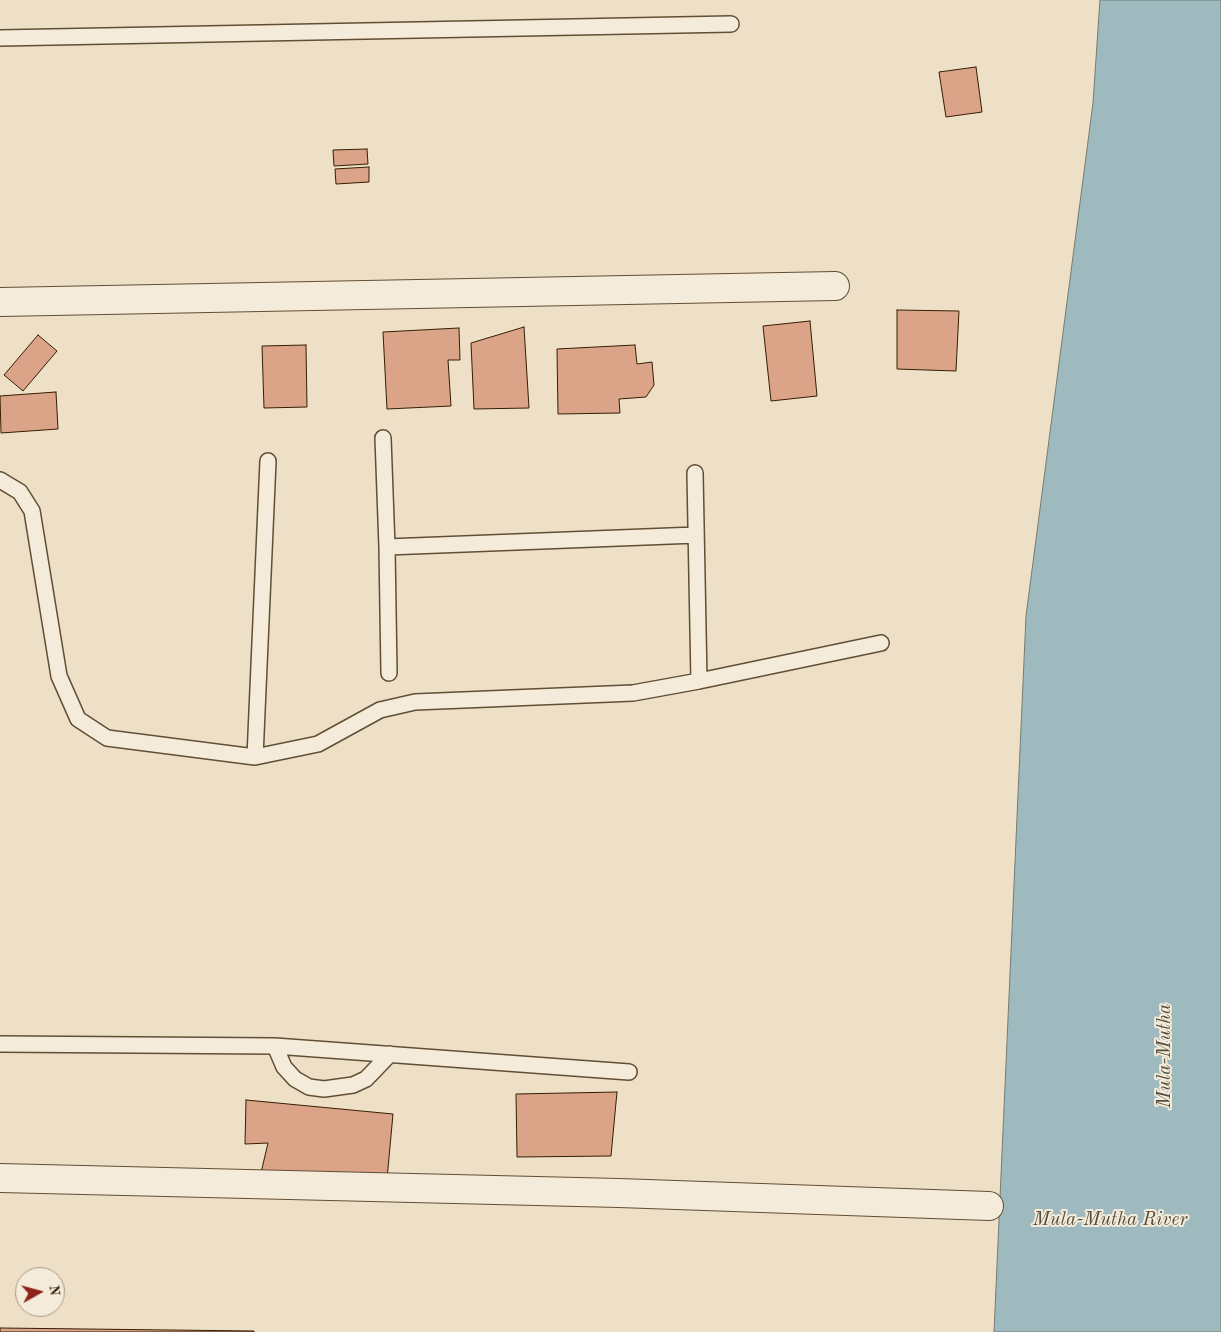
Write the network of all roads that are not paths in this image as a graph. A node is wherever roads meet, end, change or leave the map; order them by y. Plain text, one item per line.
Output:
1 (731, 24) dead end
2 (0, 38) edge
3 (835, 286) dead end
4 (0, 302) edge
5 (383, 438) dead end
6 (268, 461) dead end
7 (695, 473) dead end
8 (0, 480) edge
9 (696, 535) junction
10 (388, 547) junction
11 (881, 643) dead end
12 (389, 673) dead end
13 (699, 681) junction
14 (255, 757) junction
15 (0, 1044) edge
16 (275, 1046) junction
17 (390, 1054) junction
18 (629, 1072) dead end
19 (0, 1178) edge
20 (989, 1206) dead end

1 - 2 lane
3 - 4 street
5 - 10 lane
6 - 14 lane
7 - 9 lane
8 - 14 lane
9 - 10 lane
9 - 13 lane
10 - 12 lane
11 - 13 lane
13 - 14 lane
15 - 16 lane
16 - 17 lane
16 - 17 lane
17 - 18 lane
19 - 20 street

